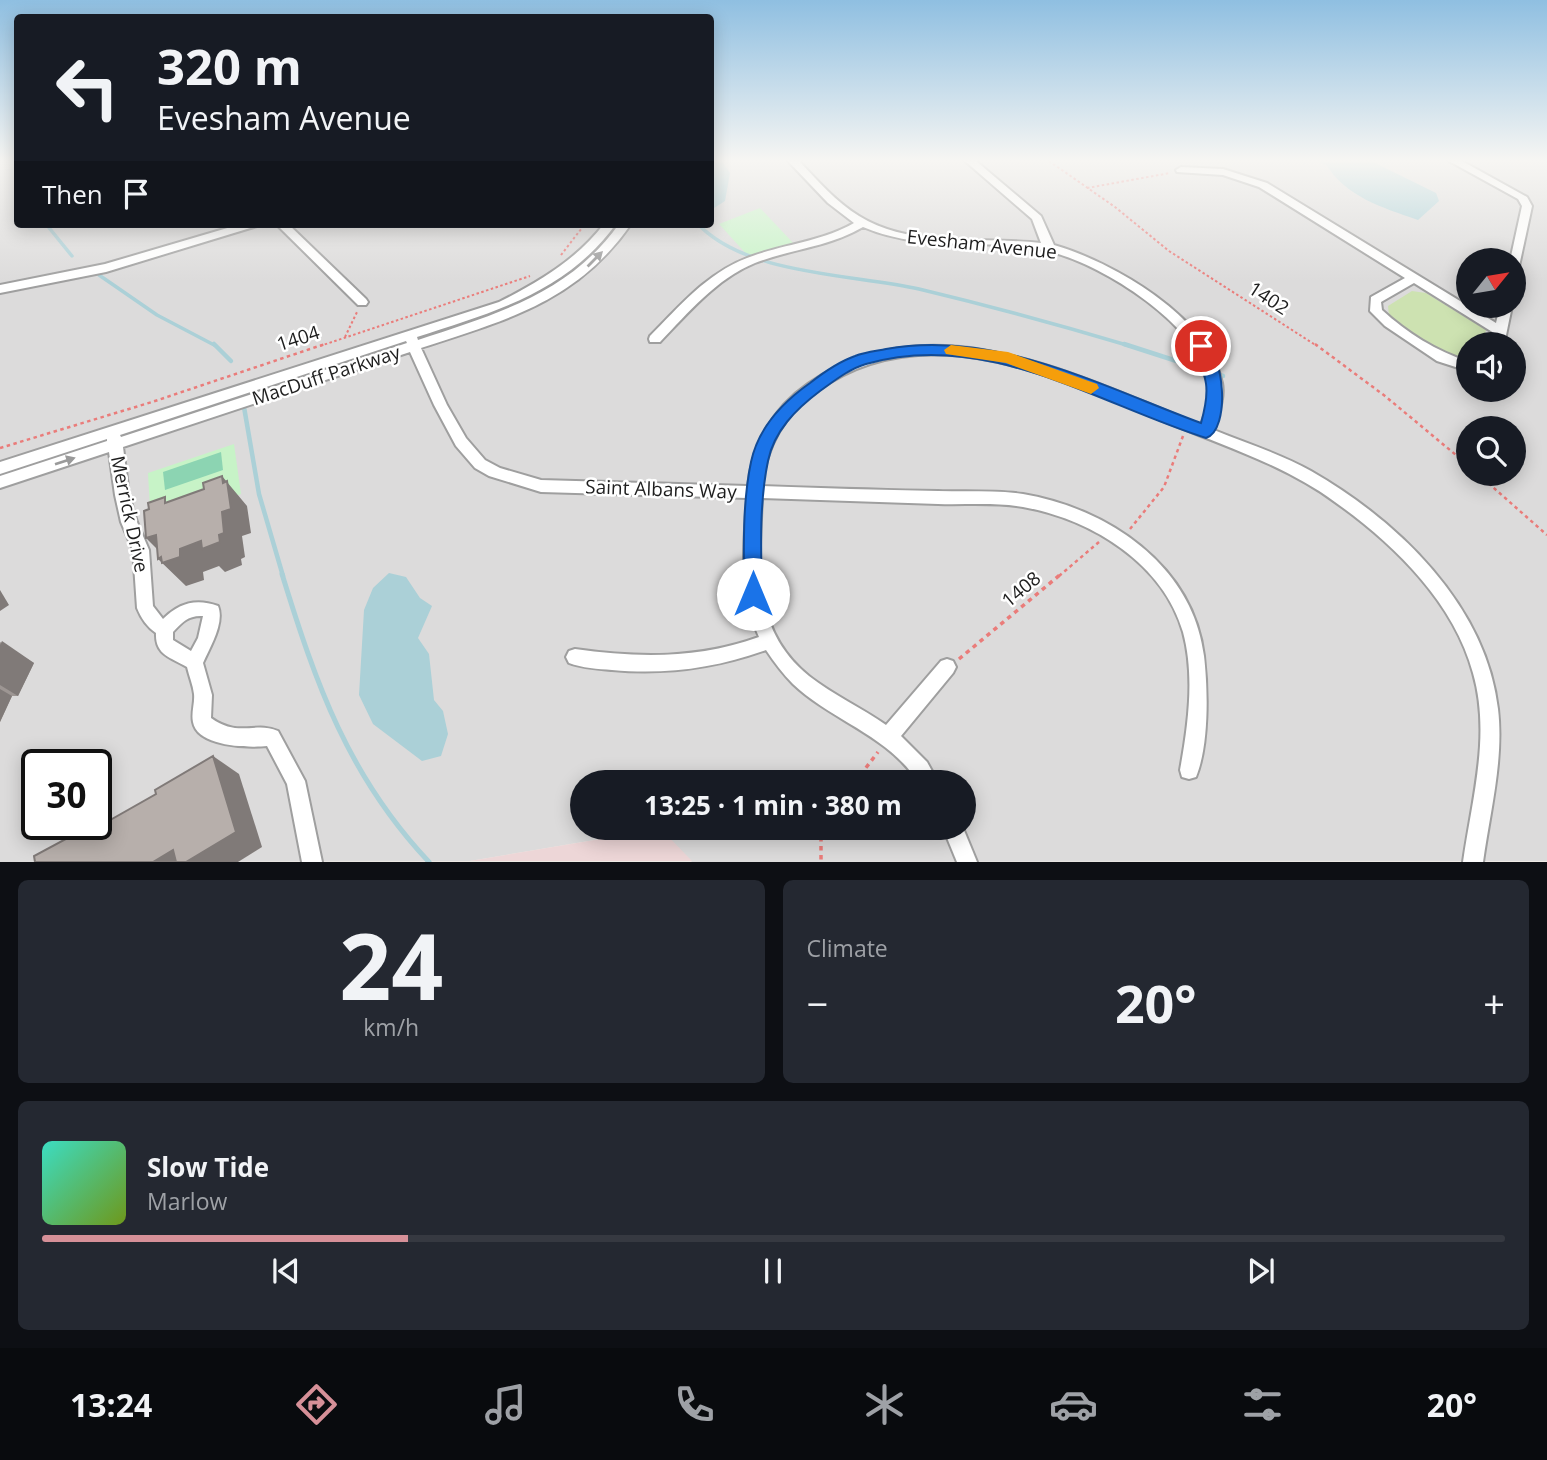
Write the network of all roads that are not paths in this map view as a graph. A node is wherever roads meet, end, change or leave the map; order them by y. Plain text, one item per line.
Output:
1 (838, 201) edge
2 (1019, 201) edge
3 (1289, 201) edge
4 (1525, 201) edge
5 (862, 223) junction
6 (240, 228) edge
7 (286, 228) edge
8 (607, 228) edge
9 (622, 228) edge
10 (1049, 248) junction
11 (1518, 248) edge
12 (1413, 278) junction
13 (0, 289) edge
14 (362, 302) road end
15 (1503, 318) edge
16 (1500, 331) joint
17 (655, 339) dead end
18 (412, 341) junction
19 (1456, 362) edge
20 (1206, 432) junction
21 (114, 439) junction
22 (0, 468) edge
23 (0, 482) edge
24 (755, 492) junction
25 (165, 629) junction
26 (771, 640) junction
27 (575, 657) dead end
28 (194, 662) junction
29 (947, 667) road end
30 (888, 737) junction
31 (921, 770) edge
32 (1189, 770) dead end
33 (958, 840) edge
34 (312, 861) edge
35 (967, 862) edge
36 (1473, 862) edge

1 - 5 street, Evesham Avenue
2 - 10 street
3 - 12 street
4 - 11 street
5 - 10 street, Evesham Avenue
5 - 17 street
6 - 13 street
7 - 14 street
8 - 18 street, MacDuff Parkway
18 -> 9 street, MacDuff Parkway
10 - 20 street, Evesham Avenue
12 - 16 street
12 - 19 street
15 - 16 street
18 - 21 street, MacDuff Parkway
18 - 24 street, Saint Albans Way
20 - 24 street
20 - 36 street
21 - 22 street, MacDuff Parkway
23 -> 21 street, MacDuff Parkway
21 - 25 street, Merrick Drive
24 - 26 street
24 - 32 street, Saint Albans Way
25 - 28 street, Merrick Drive
25 - 28 street
26 - 27 street
26 - 30 street
28 - 34 street
29 - 30 street
30 - 31 street
33 - 35 street

